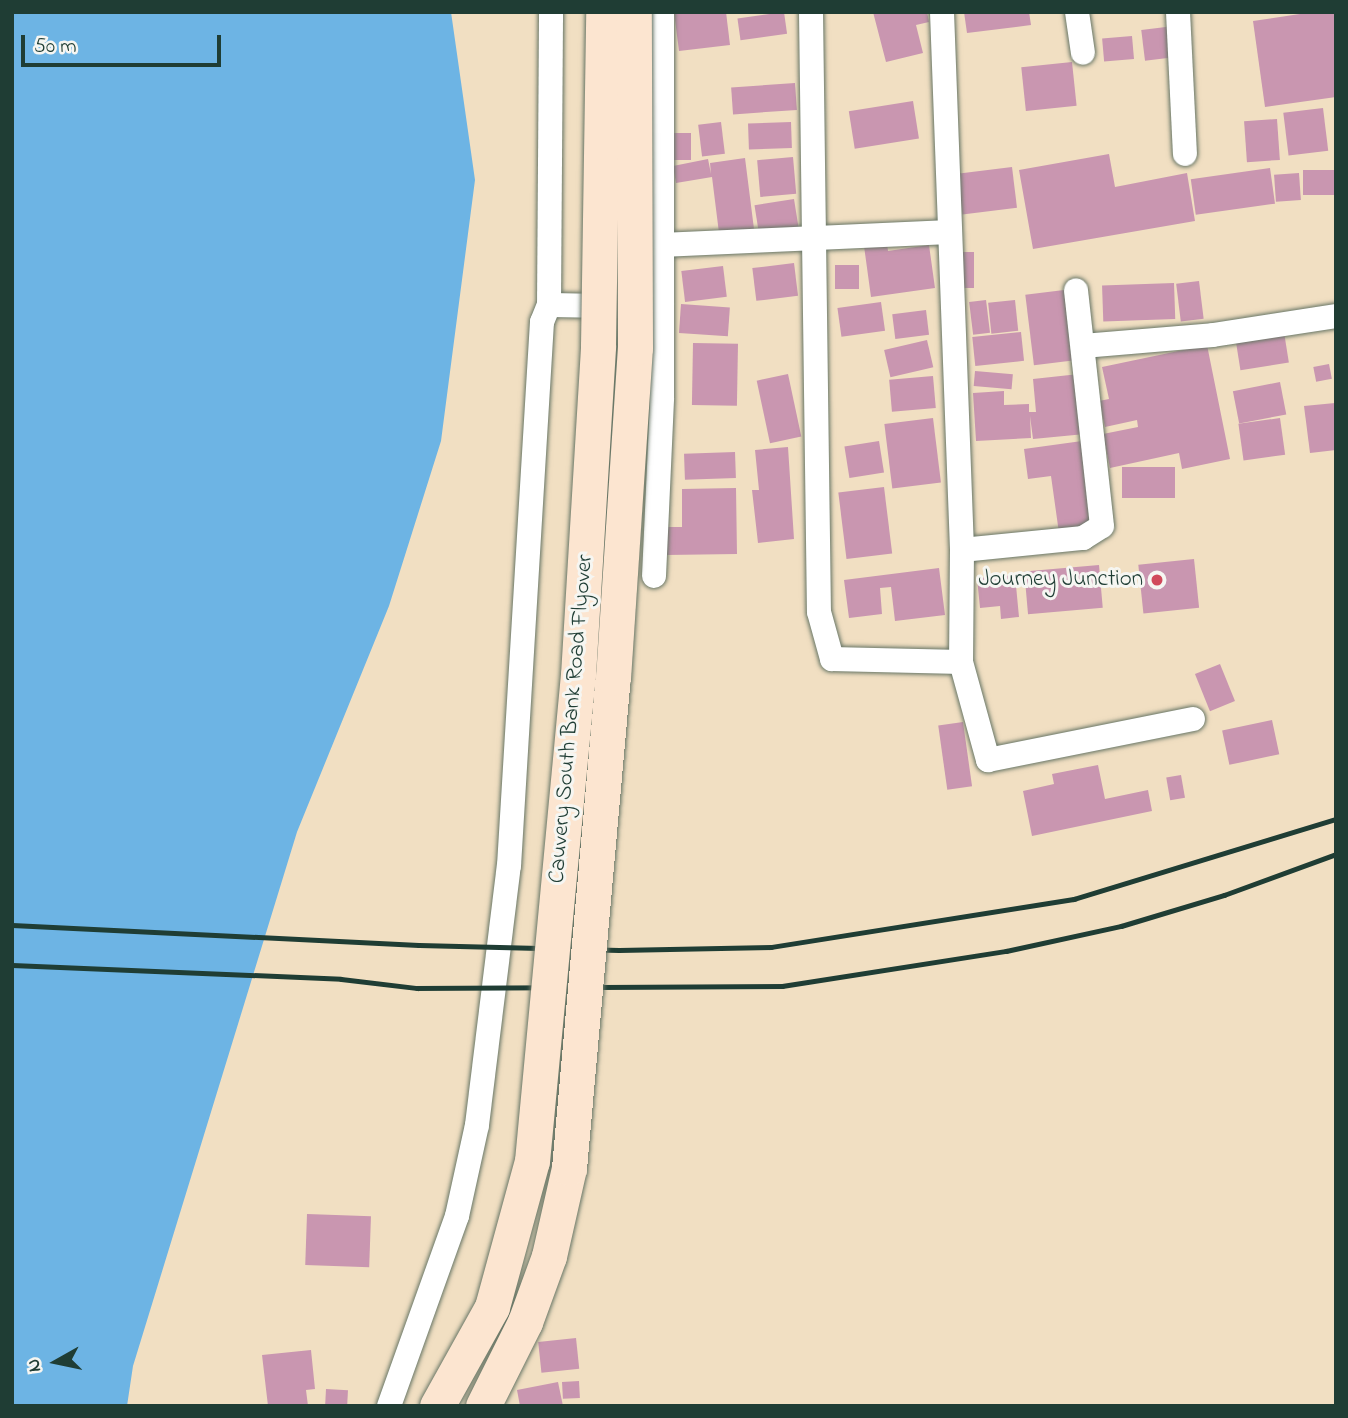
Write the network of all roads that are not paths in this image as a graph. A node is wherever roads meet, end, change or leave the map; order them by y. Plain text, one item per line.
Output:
1 (551, 12) edge
2 (603, 12) edge
3 (634, 12) edge
4 (662, 12) edge
5 (811, 12) edge
6 (942, 12) edge
7 (1077, 12) edge
8 (1178, 12) edge
9 (1083, 53) dead end
10 (1185, 154) dead end
11 (949, 232) junction
12 (814, 239) junction
13 (662, 245) junction
14 (1076, 290) dead end
15 (549, 305) junction
16 (662, 307) junction
17 (1336, 316) edge
18 (1083, 346) junction
19 (962, 550) junction
20 (654, 576) dead end
21 (961, 662) junction
22 (1193, 719) dead end
23 (389, 1406) edge
24 (437, 1406) edge
25 (483, 1406) edge

1 - 15 street
2 - 24 main road, Cauvery South Bank Road Flyover, bridge
3 - 25 main road, Cauvery South Bank Road Flyover, bridge
4 - 13 street
5 - 12 street
6 - 11 street
7 - 9 street
8 - 10 street
11 - 12 street
11 - 19 street
12 - 13 street
12 - 21 street
13 - 16 street
14 - 18 street
15 - 16 street
15 - 23 street
16 - 20 street
17 - 18 street
18 - 19 street
19 - 21 street
21 - 22 street

